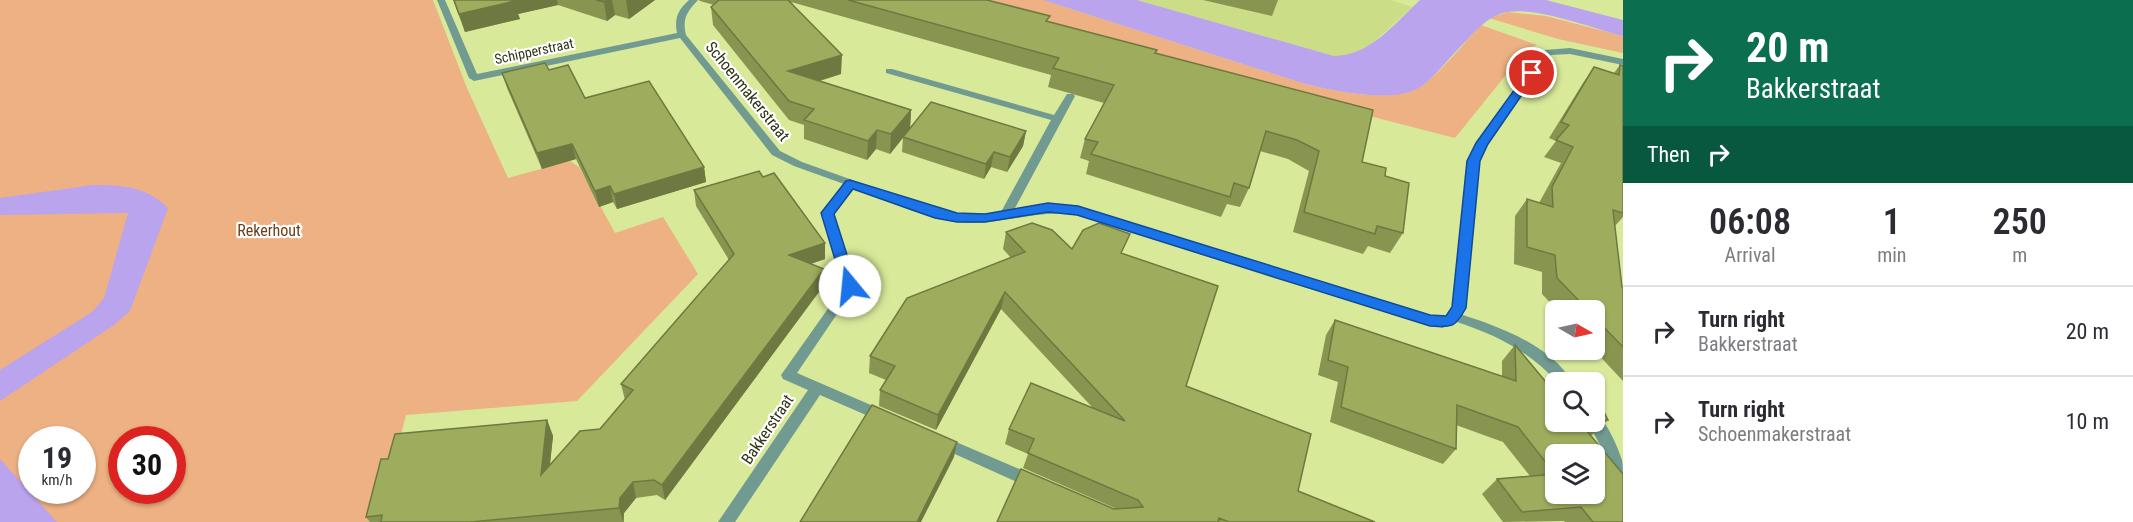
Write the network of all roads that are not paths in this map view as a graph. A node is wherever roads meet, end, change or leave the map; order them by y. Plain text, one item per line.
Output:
1 (441, 0) edge
2 (694, 0) edge
3 (682, 35) junction
4 (1623, 62) edge
5 (888, 71) dead end
6 (1070, 96) dead end
7 (1057, 119) junction
8 (850, 184) junction
9 (1006, 214) junction
10 (1455, 316) junction
11 (1557, 372) edge
12 (817, 388) junction
13 (892, 420) edge
14 (1603, 432) edge
15 (924, 434) edge
16 (1623, 473) edge
17 (1051, 490) edge
18 (726, 522) edge

1 - 3 street, Schipperstraat
2 - 3 street
3 - 8 street, Schoenmakerstraat
4 - 10 street
5 - 7 street
6 - 7 street
7 - 9 street
8 - 9 street, Schoenmakerstraat
8 - 12 street, Bakkerstraat
9 - 10 street, Schoenmakerstraat
10 - 11 street
12 - 13 street
12 - 18 street, Bakkerstraat
14 - 16 street
15 - 17 street

